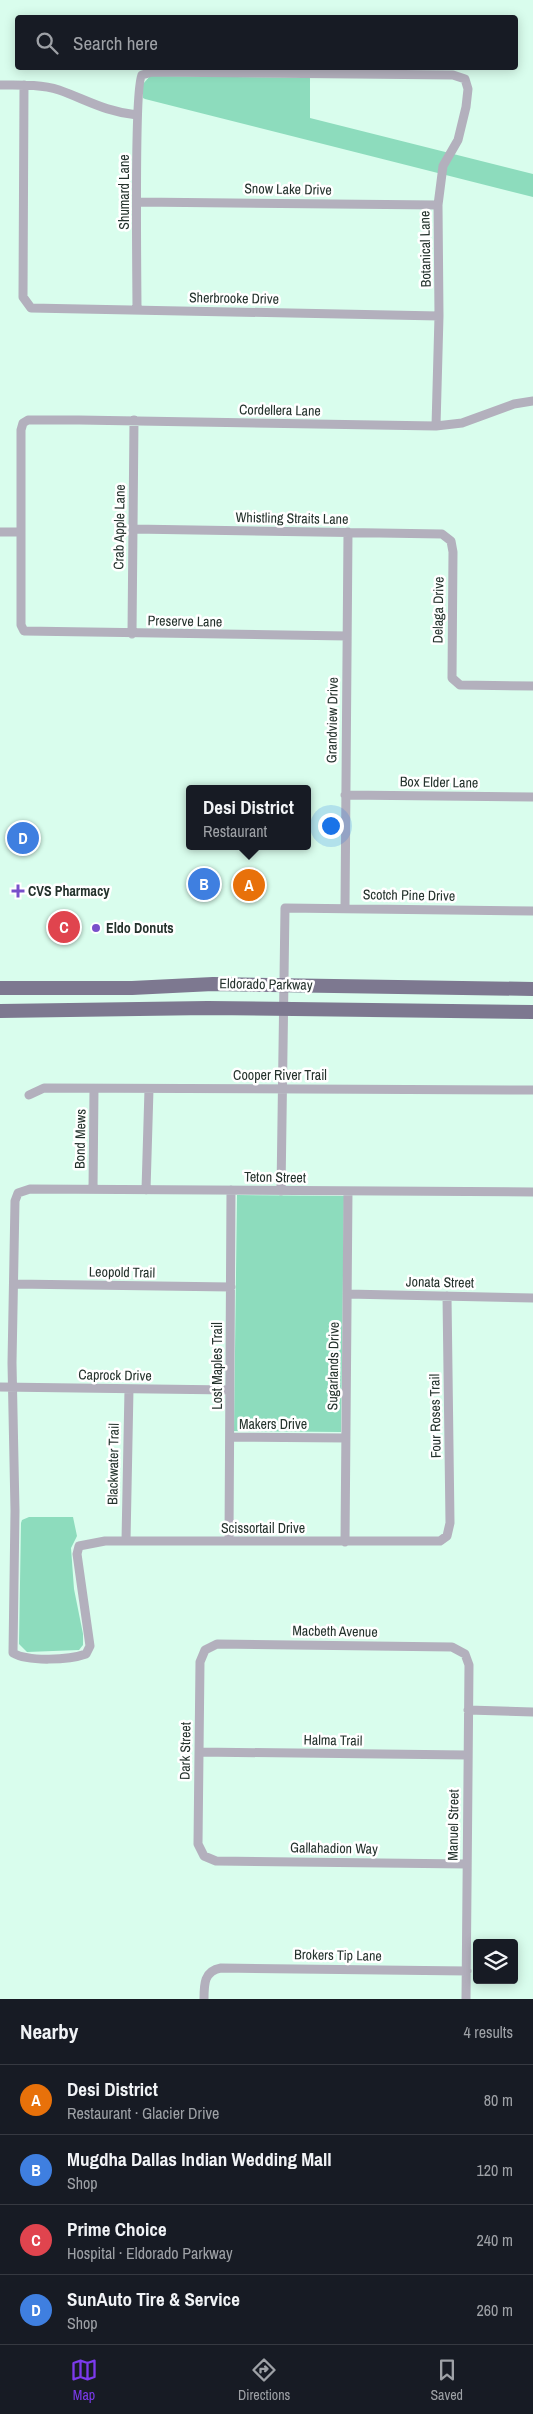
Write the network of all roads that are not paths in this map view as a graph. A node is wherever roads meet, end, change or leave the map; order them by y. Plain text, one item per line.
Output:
1 (137, 70) edge
2 (142, 74) junction
3 (0, 85) edge
4 (24, 85) junction
5 (137, 115) junction
6 (138, 202) junction
7 (438, 205) junction
8 (137, 310) junction
9 (439, 316) junction
10 (533, 401) edge
11 (134, 420) junction
12 (436, 426) junction
13 (132, 529) junction
14 (0, 532) edge
15 (21, 532) junction
16 (348, 532) junction
17 (450, 539) joint
18 (132, 634) junction
19 (347, 636) junction
20 (533, 686) edge
21 (345, 795) junction
22 (533, 798) edge
23 (345, 908) junction
24 (533, 911) edge
25 (285, 985) junction
26 (0, 988) edge
27 (132, 988) junction
28 (533, 989) edge
29 (284, 1009) junction
30 (132, 1010) junction
31 (0, 1011) edge
32 (533, 1012) edge
33 (94, 1089) junction
34 (149, 1089) junction
35 (282, 1089) junction
36 (533, 1090) edge
37 (30, 1096) dead end
38 (93, 1189) junction
39 (146, 1190) junction
40 (231, 1190) junction
41 (281, 1191) junction
42 (348, 1191) junction
43 (533, 1192) edge
44 (14, 1284) junction
45 (231, 1287) junction
46 (347, 1294) junction
47 (447, 1296) junction
48 (533, 1298) edge
49 (0, 1387) edge
50 (12, 1387) junction
51 (128, 1388) junction
52 (230, 1390) junction
53 (230, 1437) junction
54 (346, 1438) junction
55 (447, 1536) joint
56 (126, 1541) junction
57 (229, 1541) junction
58 (345, 1542) junction
59 (206, 1648) joint
60 (464, 1652) joint
61 (468, 1710) junction
62 (533, 1712) edge
63 (199, 1752) junction
64 (468, 1755) junction
65 (203, 1855) joint
66 (466, 1864) junction
67 (467, 1971) junction
68 (204, 1999) edge
69 (466, 1999) edge

1 - 2 street
2 - 5 street, Shumard Lane
2 - 7 street, Botanical Lane
3 - 4 street
4 - 5 street
4 - 8 street, Sherbrooke Drive
5 - 6 street, Shumard Lane
6 - 7 street, Snow Lake Drive
6 - 8 street, Shumard Lane
7 - 9 street, Botanical Lane
8 - 9 street, Sherbrooke Drive
9 - 12 street, Botanical Lane
10 - 12 street, Cordellera Lane
11 - 12 street, Cordellera Lane
11 - 13 street, Crab Apple Lane
11 - 15 street, Cordellera Lane
13 - 16 street, Whistling Straits Lane
13 - 18 street, Crab Apple Lane
14 - 15 street
15 - 18 street, Preserve Lane
16 - 17 street, Whistling Straits Lane
16 - 19 street, Grandview Drive
17 - 20 street, Delaga Drive
18 - 19 street, Preserve Lane
19 - 21 street, Grandview Drive
21 - 22 street, Box Elder Lane
21 - 23 street, Grandview Drive
23 - 24 street, Scotch Pine Drive
23 - 25 street, Scotch Pine Drive
25 - 27 main road, Eldorado Parkway
25 - 28 main road, Eldorado Parkway
25 - 29 street
26 - 27 main road, Eldorado Parkway
27 - 30 main road
29 - 30 main road, Eldorado Parkway
29 - 32 main road, Eldorado Parkway
29 - 35 street
30 - 31 main road, Eldorado Parkway
33 - 34 street, Cooper River Trail
33 - 37 street, Cooper River Trail
33 - 38 street, Bond Mews
34 - 35 street, Cooper River Trail
34 - 39 street
35 - 36 street, Cooper River Trail
35 - 41 street
38 - 39 street, Teton Street
38 - 44 street, Teton Street
39 - 40 street, Teton Street
40 - 41 street, Teton Street
40 - 45 street, Lost Maples Trail
41 - 42 street, Teton Street
42 - 43 street, Teton Street
42 - 46 street, Sugarlands Drive
44 - 45 street, Leopold Trail
44 - 50 street
45 - 52 street, Lost Maples Trail
46 - 47 street, Jonata Street
46 - 54 street, Sugarlands Drive
47 - 48 street, Jonata Street
47 - 55 street, Four Roses Trail
49 - 50 street, Caprock Drive
50 - 51 street, Caprock Drive
50 - 56 street, Scissortail Drive
51 - 52 street, Caprock Drive
51 - 56 street, Blackwater Trail
52 - 53 street, Lost Maples Trail
53 - 54 street, Makers Drive
53 - 57 street, Lost Maples Trail
54 - 58 street, Sugarlands Drive
55 - 58 street, Scissortail Drive
56 - 57 street, Scissortail Drive
57 - 58 street, Scissortail Drive
59 - 60 street, Macbeth Avenue
59 - 63 street, Dark Street
60 - 61 street, Manuel Street
61 - 62 street
61 - 64 street, Manuel Street
63 - 64 street, Halma Trail
63 - 65 street, Dark Street
64 - 66 street, Manuel Street
65 - 66 street, Gallahadion Way
66 - 67 street, Manuel Street
67 - 68 street, Brokers Tip Lane
67 - 69 street, Manuel Street

